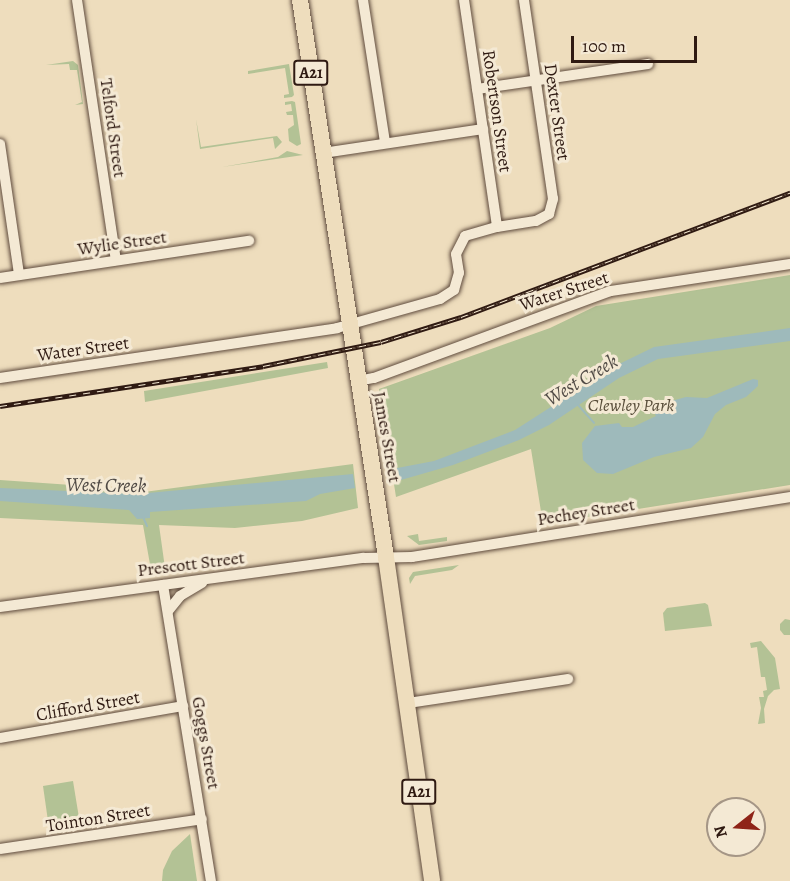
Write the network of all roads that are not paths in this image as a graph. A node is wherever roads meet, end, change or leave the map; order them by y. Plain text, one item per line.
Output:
1 (77, 0) edge
2 (300, 0) edge
3 (363, 0) edge
4 (464, 0) edge
5 (524, 0) edge
6 (648, 64) dead end
7 (535, 81) junction
8 (477, 89) junction
9 (483, 129) junction
10 (385, 142) junction
11 (0, 144) edge
12 (323, 153) junction
13 (497, 227) junction
14 (249, 241) dead end
15 (116, 260) junction
16 (790, 264) edge
17 (20, 275) junction
18 (0, 278) edge
19 (349, 325) junction
20 (0, 378) edge
21 (357, 381) junction
22 (790, 497) edge
23 (386, 557) junction
24 (207, 580) junction
25 (164, 585) junction
26 (0, 607) edge
27 (168, 611) junction
28 (568, 679) dead end
29 (408, 703) junction
30 (183, 706) junction
31 (0, 738) edge
32 (202, 819) junction
33 (0, 849) edge
34 (211, 881) edge
35 (432, 881) edge

1 - 15 street, Telford Street
2 - 12 highway, James Street / A21
3 - 10 street
4 - 8 street, Robertson Street
5 - 7 street, Dexter Street
6 - 7 street
7 - 8 street
7 - 13 street, Dexter Street
8 - 9 street, Robertson Street
9 - 10 street
9 - 13 street, Robertson Street
10 - 12 street
11 - 17 street
12 - 19 highway, James Street / A21
13 - 19 street, Water Street
14 - 15 street, Wylie Street
15 - 17 street, Wylie Street
16 - 21 street, Water Street
17 - 18 street, Wylie Street
19 - 20 street, Water Street
19 - 21 highway, James Street / A21
21 - 23 highway, James Street / A21
22 - 23 street, Pechey Street
23 - 24 street, Prescott Street
23 - 29 highway, James Street / A21
24 - 25 street, Prescott Street
24 - 27 street
25 - 26 street, Prescott Street
25 - 27 street, Goggs Street
27 - 30 street, Goggs Street
28 - 29 street
29 - 35 highway, James Street / A21
30 - 31 street, Clifford Street
30 - 32 street, Goggs Street
32 - 33 street, Tointon Street
32 - 34 street, Goggs Street

